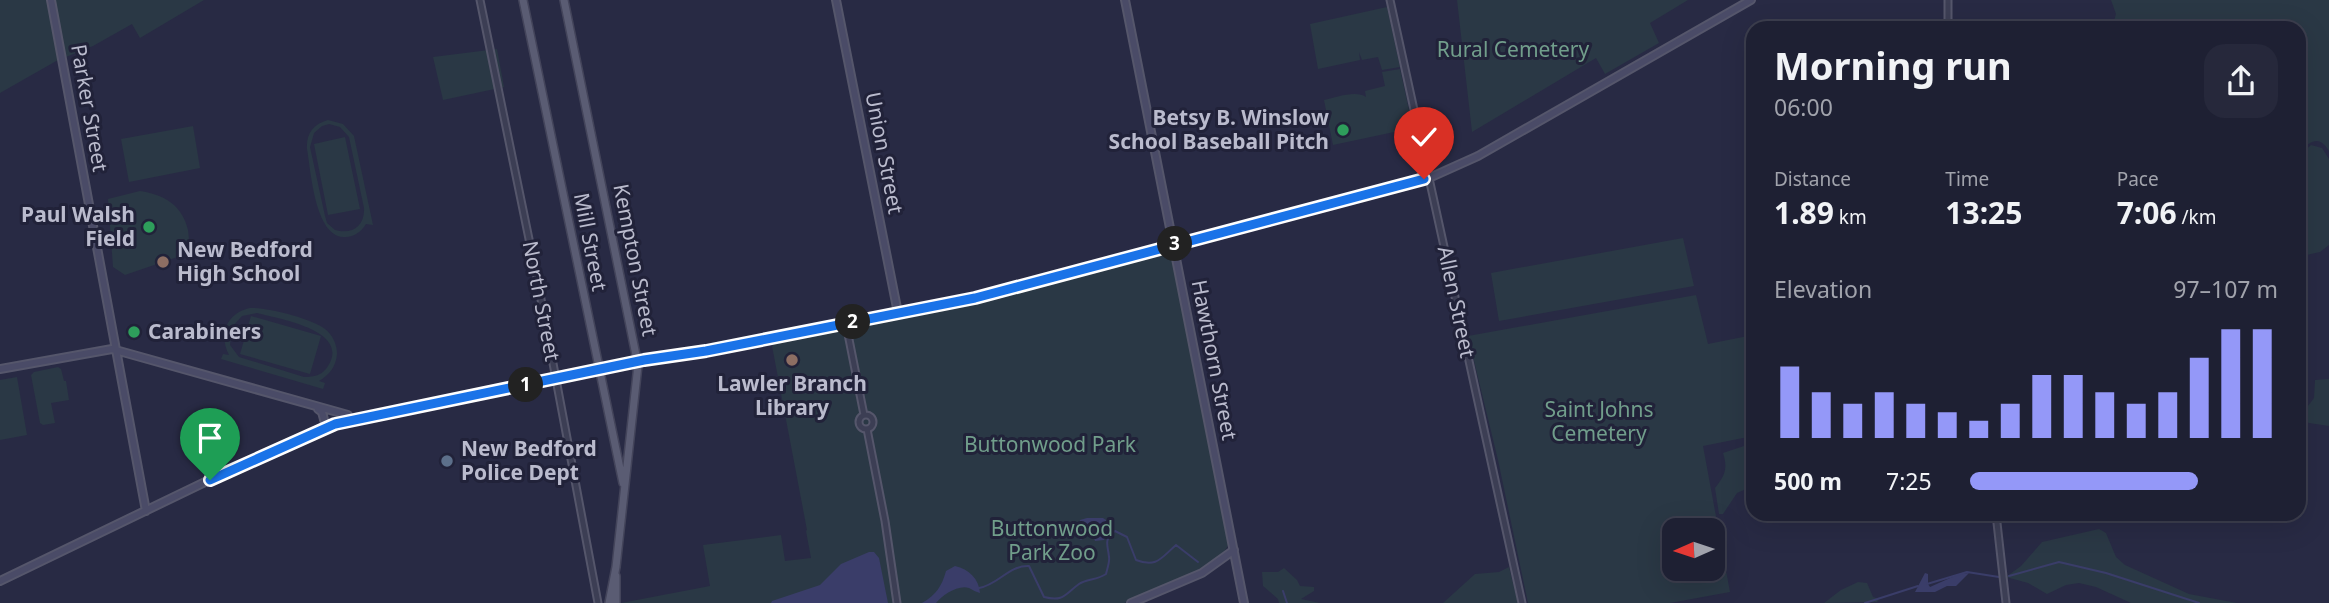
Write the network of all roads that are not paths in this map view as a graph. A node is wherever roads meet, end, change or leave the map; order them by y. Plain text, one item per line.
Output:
1 (51, 0) edge
2 (481, 0) edge
3 (523, 0) edge
4 (564, 0) edge
5 (836, 0) edge
6 (1125, 0) edge
7 (1390, 0) edge
8 (1751, 0) edge
9 (1948, 0) edge
10 (1948, 21) edge
11 (1429, 178) junction
12 (1173, 245) junction
13 (898, 313) junction
14 (846, 324) junction
15 (114, 350) junction
16 (638, 362) junction
17 (0, 369) edge
18 (598, 370) junction
19 (556, 379) junction
20 (318, 409) junction
21 (864, 415) junction
22 (350, 421) junction
23 (326, 427) junction
24 (867, 429) junction
25 (624, 491) junction
26 (146, 511) junction
27 (1997, 521) edge
28 (1234, 550) junction
29 (1217, 562) junction
30 (615, 571) junction
31 (1238, 572) junction
32 (0, 581) edge
33 (598, 603) edge
34 (609, 603) edge
35 (616, 603) edge
36 (897, 603) edge
37 (1131, 603) edge
38 (1244, 603) edge
39 (1522, 603) edge
40 (2006, 603) edge

1 - 15 main road, Parker Street
2 - 19 street, North Street
3 - 18 main road, Mill Street
4 - 16 main road, Kempton Street
5 - 13 main road, Union Street
6 - 12 main road, Hawthorn Street
7 - 11 street, Allen Street
8 - 11 main road
9 - 10 street
11 - 12 main road
11 - 39 street, Allen Street
12 - 13 main road
12 - 28 main road, Hawthorn Street
13 - 14 main road
14 - 16 main road
14 - 21 street
15 - 17 main road
15 - 20 main road
15 - 26 main road, Parker Street
16 - 18 main road
16 - 25 main road, Kempton Street
18 - 19 main road
18 - 25 main road, Mill Street
19 - 22 main road
19 - 33 street, North Street
20 - 22 main road
20 - 23 main road
21 - 24 street
21 - 24 street
22 - 23 main road
23 - 26 main road
24 - 36 street
25 - 30 main road, Kempton Street
26 - 32 main road
27 - 40 street
28 - 29 main road
28 - 31 main road, Hawthorn Street
29 - 31 main road
29 - 37 main road
30 - 34 main road, Kempton Street
30 - 35 main road, Kempton Street
31 - 38 main road, Hawthorn Street

